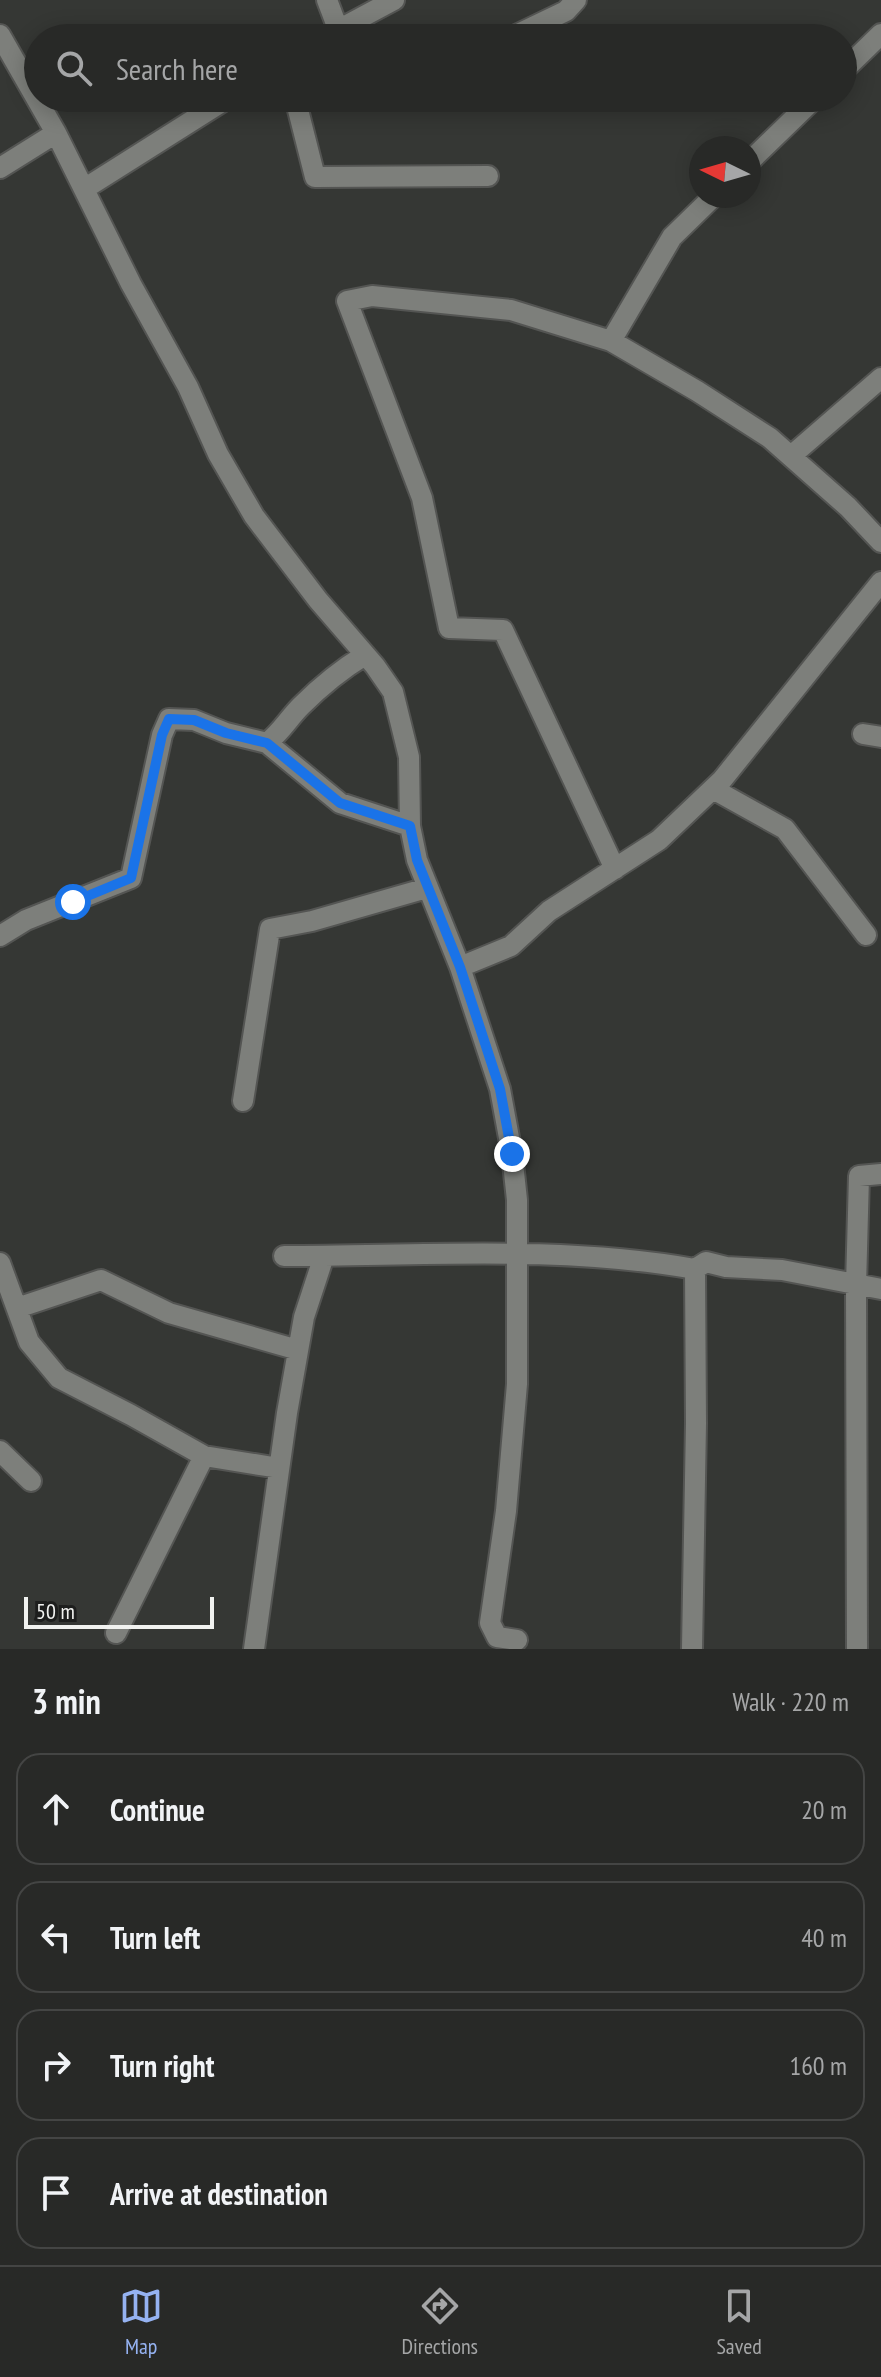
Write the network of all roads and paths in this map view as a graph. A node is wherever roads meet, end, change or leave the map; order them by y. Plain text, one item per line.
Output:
1 (327, 0) edge
2 (394, 0) edge
3 (576, 0) edge
4 (330, 24) edge
5 (348, 24) edge
6 (539, 24) edge
7 (881, 34) edge
8 (0, 35) edge
9 (857, 57) edge
10 (24, 77) edge
11 (44, 112) edge
12 (206, 112) edge
13 (299, 112) edge
14 (801, 112) edge
15 (56, 133) junction
16 (761, 150) edge
17 (0, 168) edge
18 (488, 176) dead end
19 (84, 189) junction
20 (702, 208) edge
21 (611, 341) junction
22 (881, 378) edge
23 (791, 456) junction
24 (881, 542) edge
25 (881, 582) edge
26 (365, 655) junction
27 (267, 743) junction
28 (713, 789) junction
29 (410, 826) junction
30 (615, 869) junction
31 (427, 888) junction
32 (866, 935) dead end
33 (0, 936) edge
34 (460, 967) junction
35 (243, 1101) dead end
36 (881, 1174) edge
37 (517, 1254) junction
38 (284, 1256) dead end
39 (324, 1256) junction
40 (0, 1263) edge
41 (695, 1269) junction
42 (856, 1286) junction
43 (881, 1289) edge
44 (17, 1308) junction
45 (298, 1350) junction
46 (0, 1451) edge
47 (204, 1456) junction
48 (279, 1468) junction
49 (31, 1481) dead end
50 (116, 1633) dead end
51 (517, 1640) dead end
52 (254, 1649) edge
53 (692, 1649) edge
54 (857, 1649) edge

1 - 4 street
2 - 5 street
3 - 6 street
7 - 9 street
8 - 10 street
11 - 15 street
12 - 19 street
13 - 18 street
14 - 16 street
15 - 17 street
15 - 19 street
19 - 26 street
20 - 21 street
21 - 23 street
21 - 30 street
22 - 23 street
23 - 24 street
25 - 28 street
26 - 27 street
26 - 29 street
27 - 29 street
27 - 33 street
28 - 30 street
28 - 32 street
29 - 31 street
30 - 34 street
31 - 34 street
31 - 35 street
34 - 37 street
36 - 42 street
37 - 39 street
37 - 41 street
37 - 51 street
38 - 39 street
39 - 45 street
40 - 44 street
41 - 42 street
41 - 53 street
42 - 43 street
42 - 54 street
44 - 45 street
44 - 47 street
45 - 48 street
46 - 49 street
47 - 48 street
47 - 50 street
48 - 52 street

